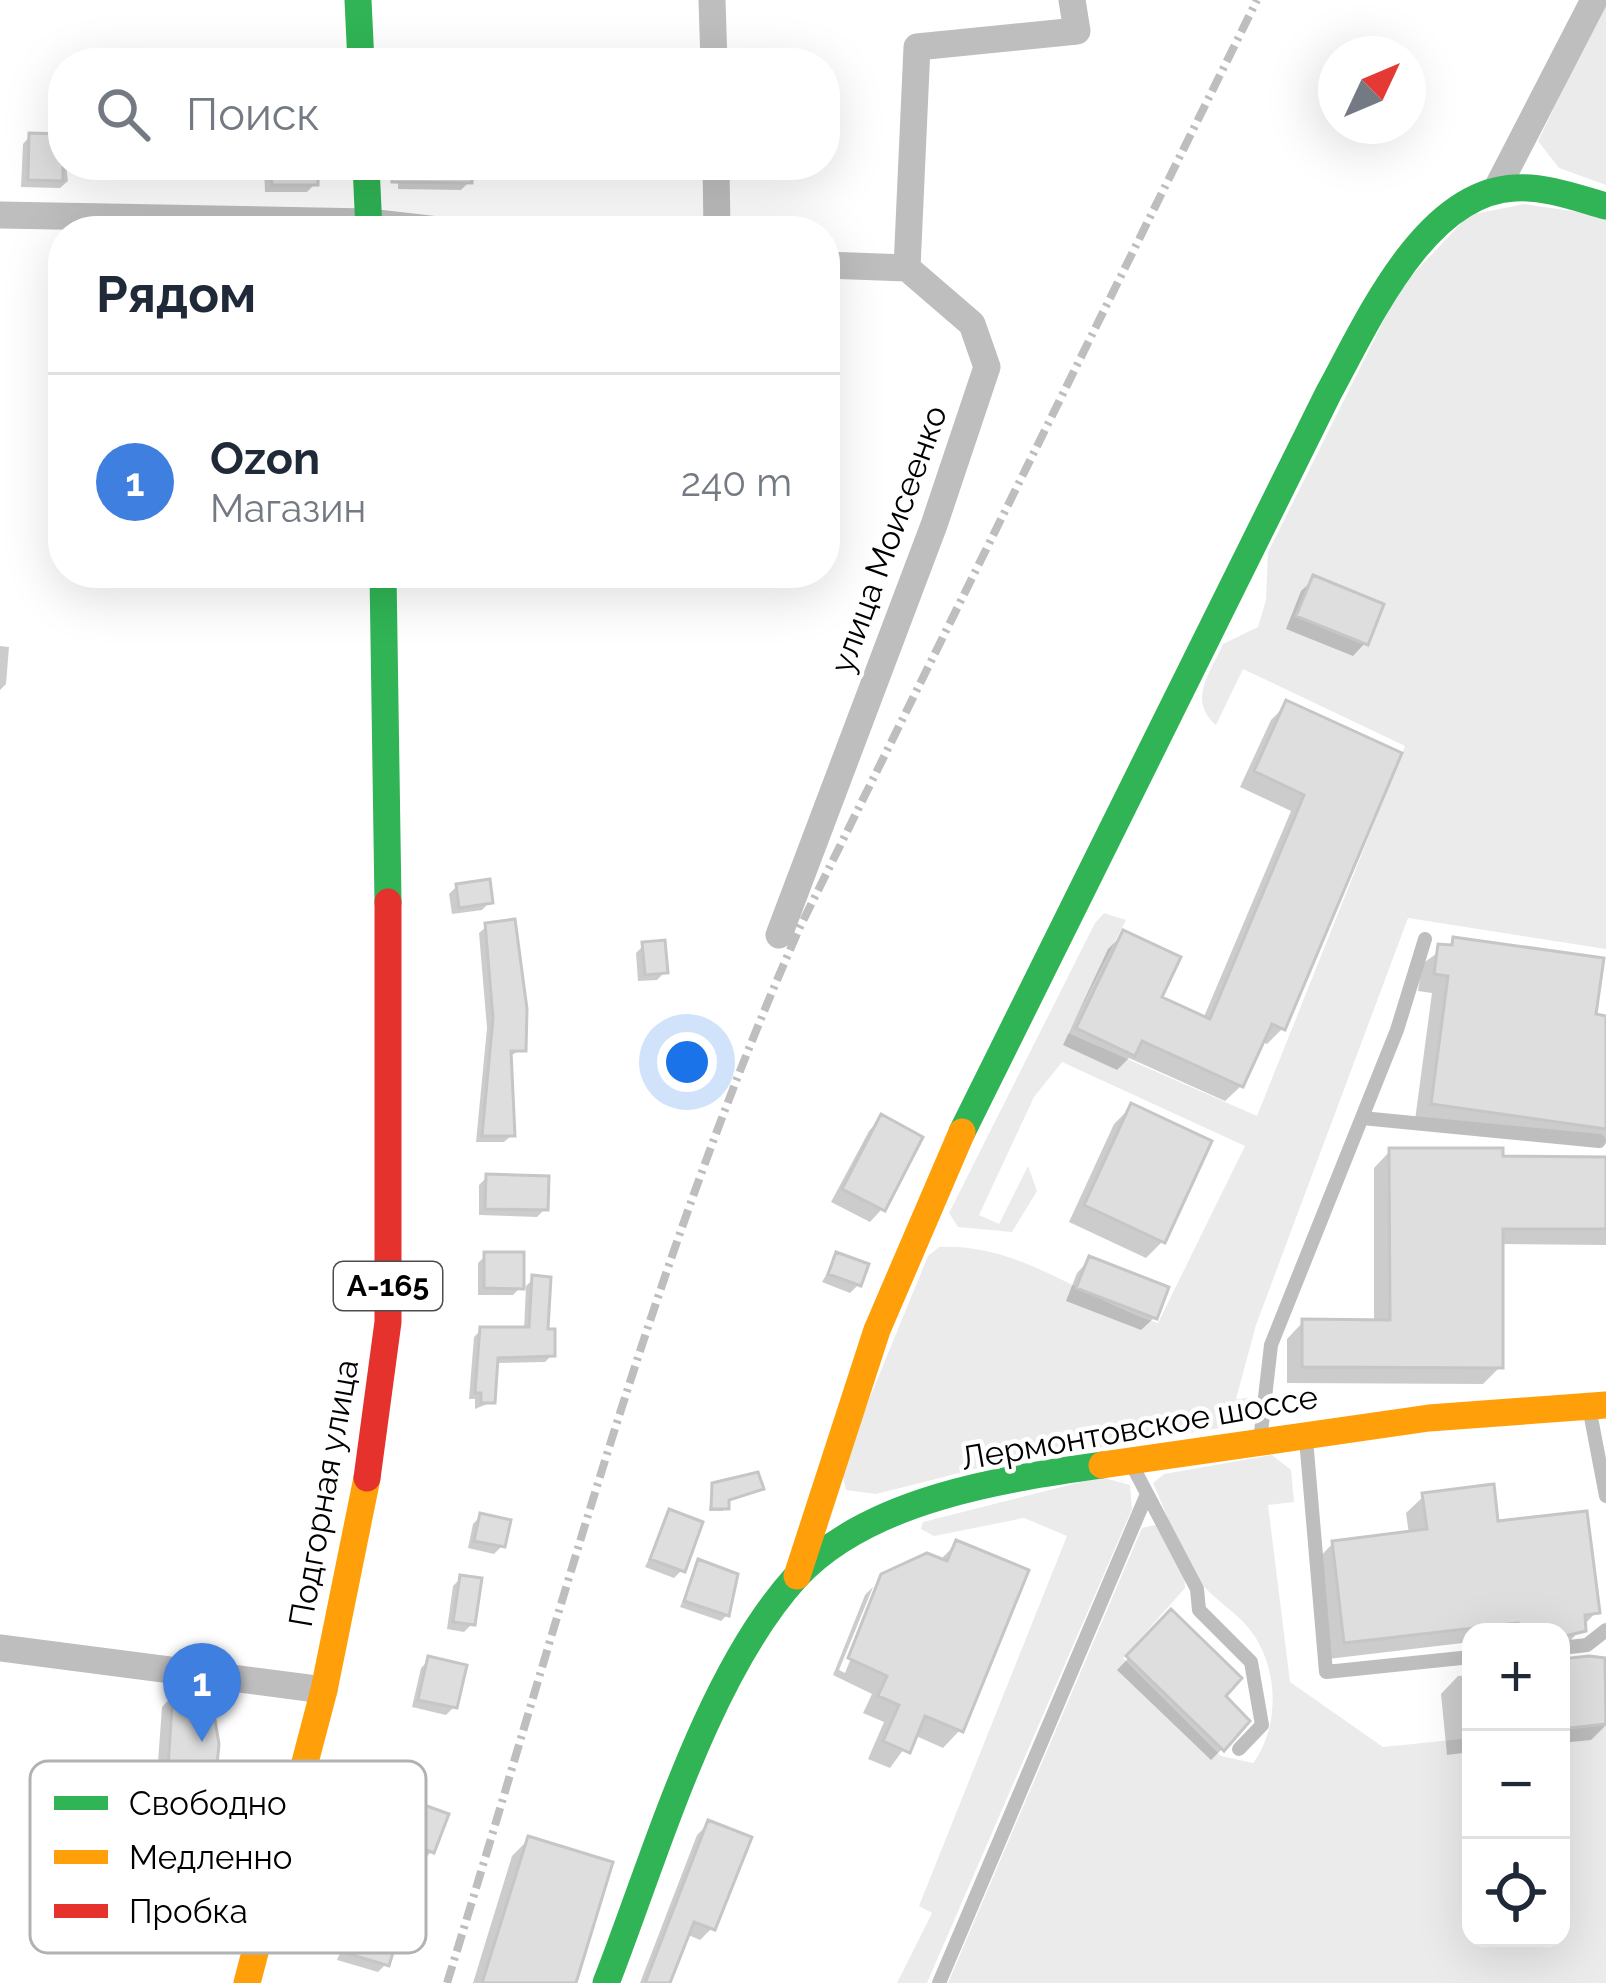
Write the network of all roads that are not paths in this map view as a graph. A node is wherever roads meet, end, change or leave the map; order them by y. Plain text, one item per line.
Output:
1 (358, 0) edge
2 (712, 0) edge
3 (1072, 0) edge
4 (1588, 4) edge
5 (360, 48) edge
6 (714, 48) edge
7 (366, 180) edge
8 (716, 180) edge
9 (1496, 190) junction
10 (1606, 206) edge
11 (0, 215) edge
12 (48, 216) edge
13 (368, 216) edge
14 (717, 216) edge
15 (840, 266) edge
16 (908, 268) junction
17 (383, 588) edge
18 (779, 935) dead end
19 (1425, 939) dead end
20 (1362, 1118) junction
21 (1599, 1141) dead end
22 (1598, 1405) edge
23 (1305, 1434) junction
24 (1260, 1441) junction
25 (1130, 1461) junction
26 (1147, 1494) junction
27 (1606, 1496) edge
28 (797, 1576) junction
29 (1606, 1630) edge
30 (1570, 1647) edge
31 (0, 1648) edge
32 (1462, 1658) edge
33 (323, 1690) junction
34 (1239, 1749) dead end
35 (305, 1761) edge
36 (255, 1953) edge
37 (247, 1983) edge
38 (606, 1983) edge
39 (939, 1983) edge

1 - 5 street
2 - 6 street
3 - 16 street
4 - 9 street
7 - 13 street
8 - 14 street
9 - 10 street
9 - 28 street
11 - 12 street
15 - 16 street
16 - 18 street, улица Моисеенко
17 - 33 street, Подгорная улица / А-165
19 - 20 lane
20 - 21 lane
20 - 24 lane
22 - 23 street, Лермонтовское шоссе
22 - 27 lane
23 - 24 street, Лермонтовское шоссе
23 - 32 lane
24 - 25 street, Лермонтовское шоссе
25 - 26 lane
25 - 28 street, Лермонтовское шоссе
26 - 34 lane
26 - 39 lane
28 - 38 street, Лермонтовское шоссе
29 - 30 lane
31 - 33 street
33 - 35 street, Подгорная улица / А-165
36 - 37 street, Подгорная улица / А-165

